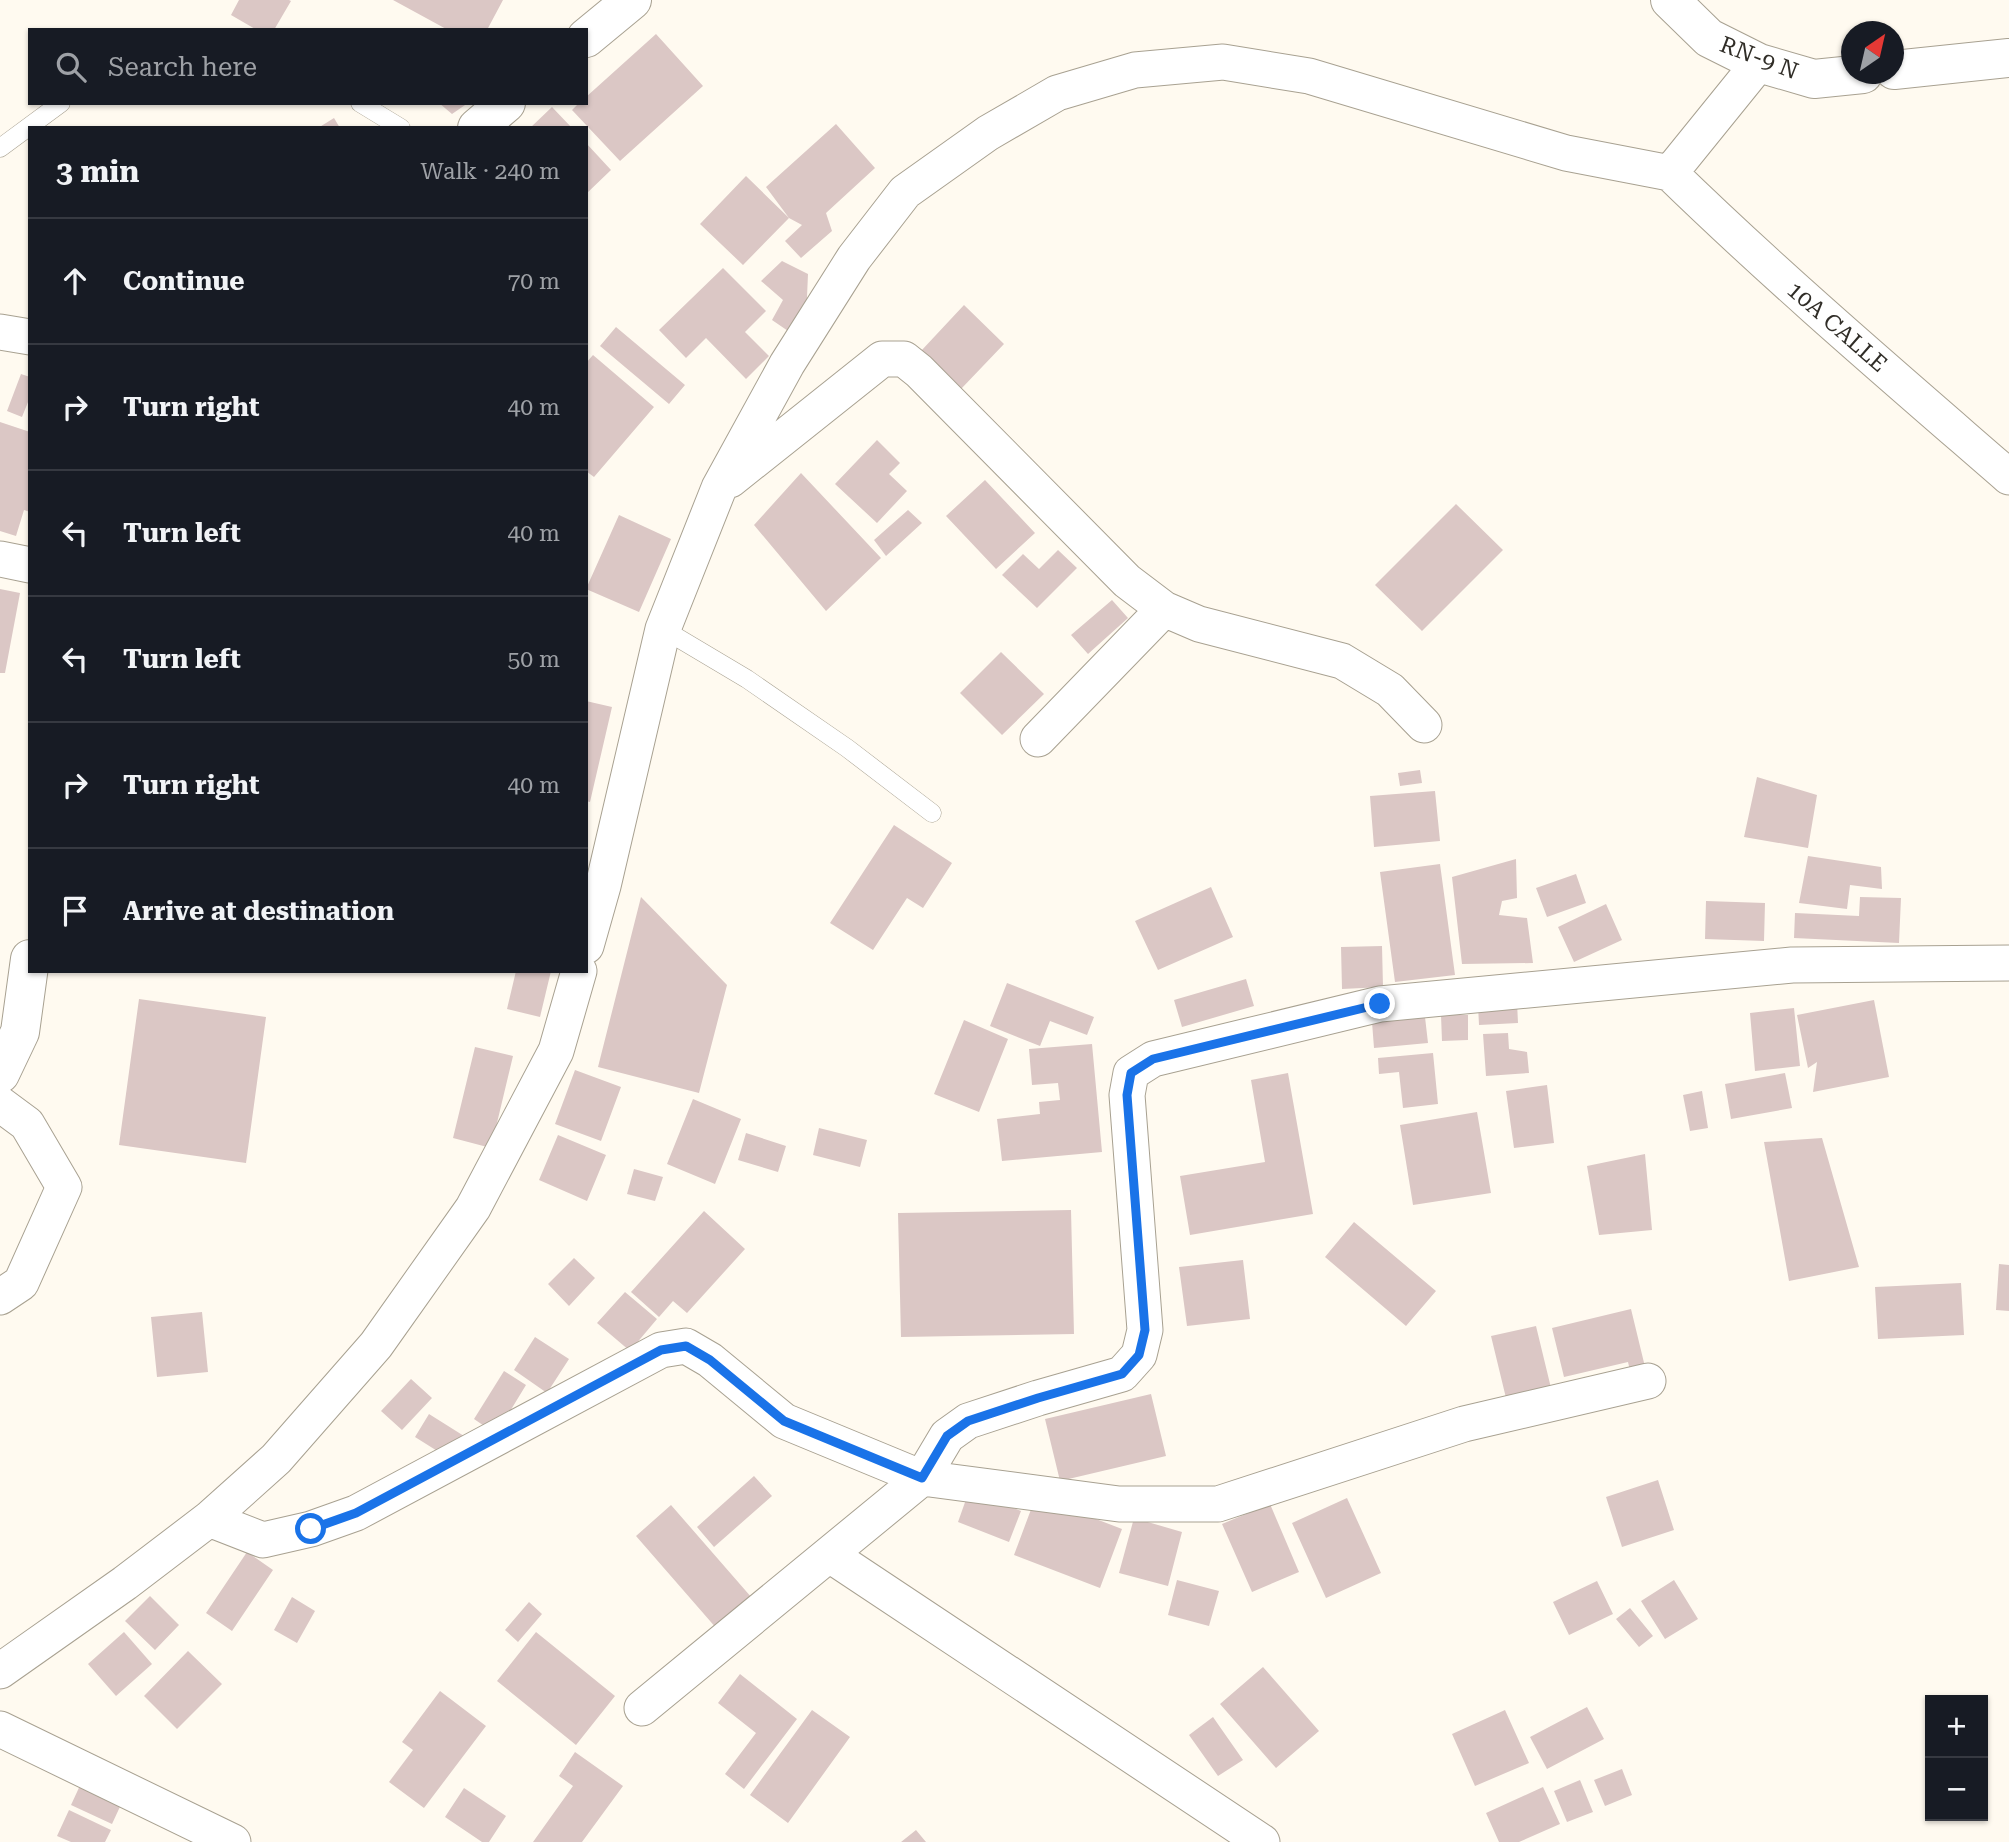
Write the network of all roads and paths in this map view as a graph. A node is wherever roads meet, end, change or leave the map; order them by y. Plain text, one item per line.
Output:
1 (632, 0) edge
2 (1671, 0) edge
3 (588, 36) edge
4 (2009, 58) edge
5 (1759, 63) junction
6 (1904, 69) edge
7 (1841, 76) edge
8 (58, 105) edge
9 (363, 105) edge
10 (504, 105) edge
11 (30, 126) edge
12 (398, 126) edge
13 (479, 126) edge
14 (28, 127) edge
15 (0, 148) edge
16 (1670, 173) junction
17 (0, 331) edge
18 (28, 337) edge
19 (2009, 477) edge
20 (719, 488) junction
21 (0, 559) edge
22 (28, 565) edge
23 (1164, 609) junction
24 (663, 628) junction
25 (1424, 725) dead end
26 (1038, 738) dead end
27 (932, 813) dead end
28 (588, 939) edge
29 (2009, 963) edge
30 (28, 973) edge
31 (578, 973) edge
32 (0, 1074) edge
33 (0, 1104) edge
34 (0, 1297) edge
35 (1648, 1381) dead end
36 (922, 1478) junction
37 (209, 1519) junction
38 (830, 1555) junction
39 (0, 1671) edge
40 (642, 1709) dead end
41 (0, 1729) edge
42 (233, 1842) edge
43 (1262, 1842) edge

1 - 3 main road
2 - 5 main road, RN-9 N
4 - 6 main road
5 - 7 main road, RN-9 N
5 - 16 street
8 - 11 lane
9 - 12 lane
10 - 13 main road
14 - 15 lane
16 - 19 street, 10A CALLE
16 - 20 street
17 - 18 street
20 - 23 street
20 - 24 street
21 - 22 street
23 - 25 street
23 - 26 street
24 - 27 lane
24 - 28 street
29 - 36 street
30 - 32 main road
31 - 37 street
33 - 34 street
35 - 36 street
36 - 37 street
36 - 38 street
37 - 39 street
38 - 40 street
38 - 43 street
41 - 42 street

